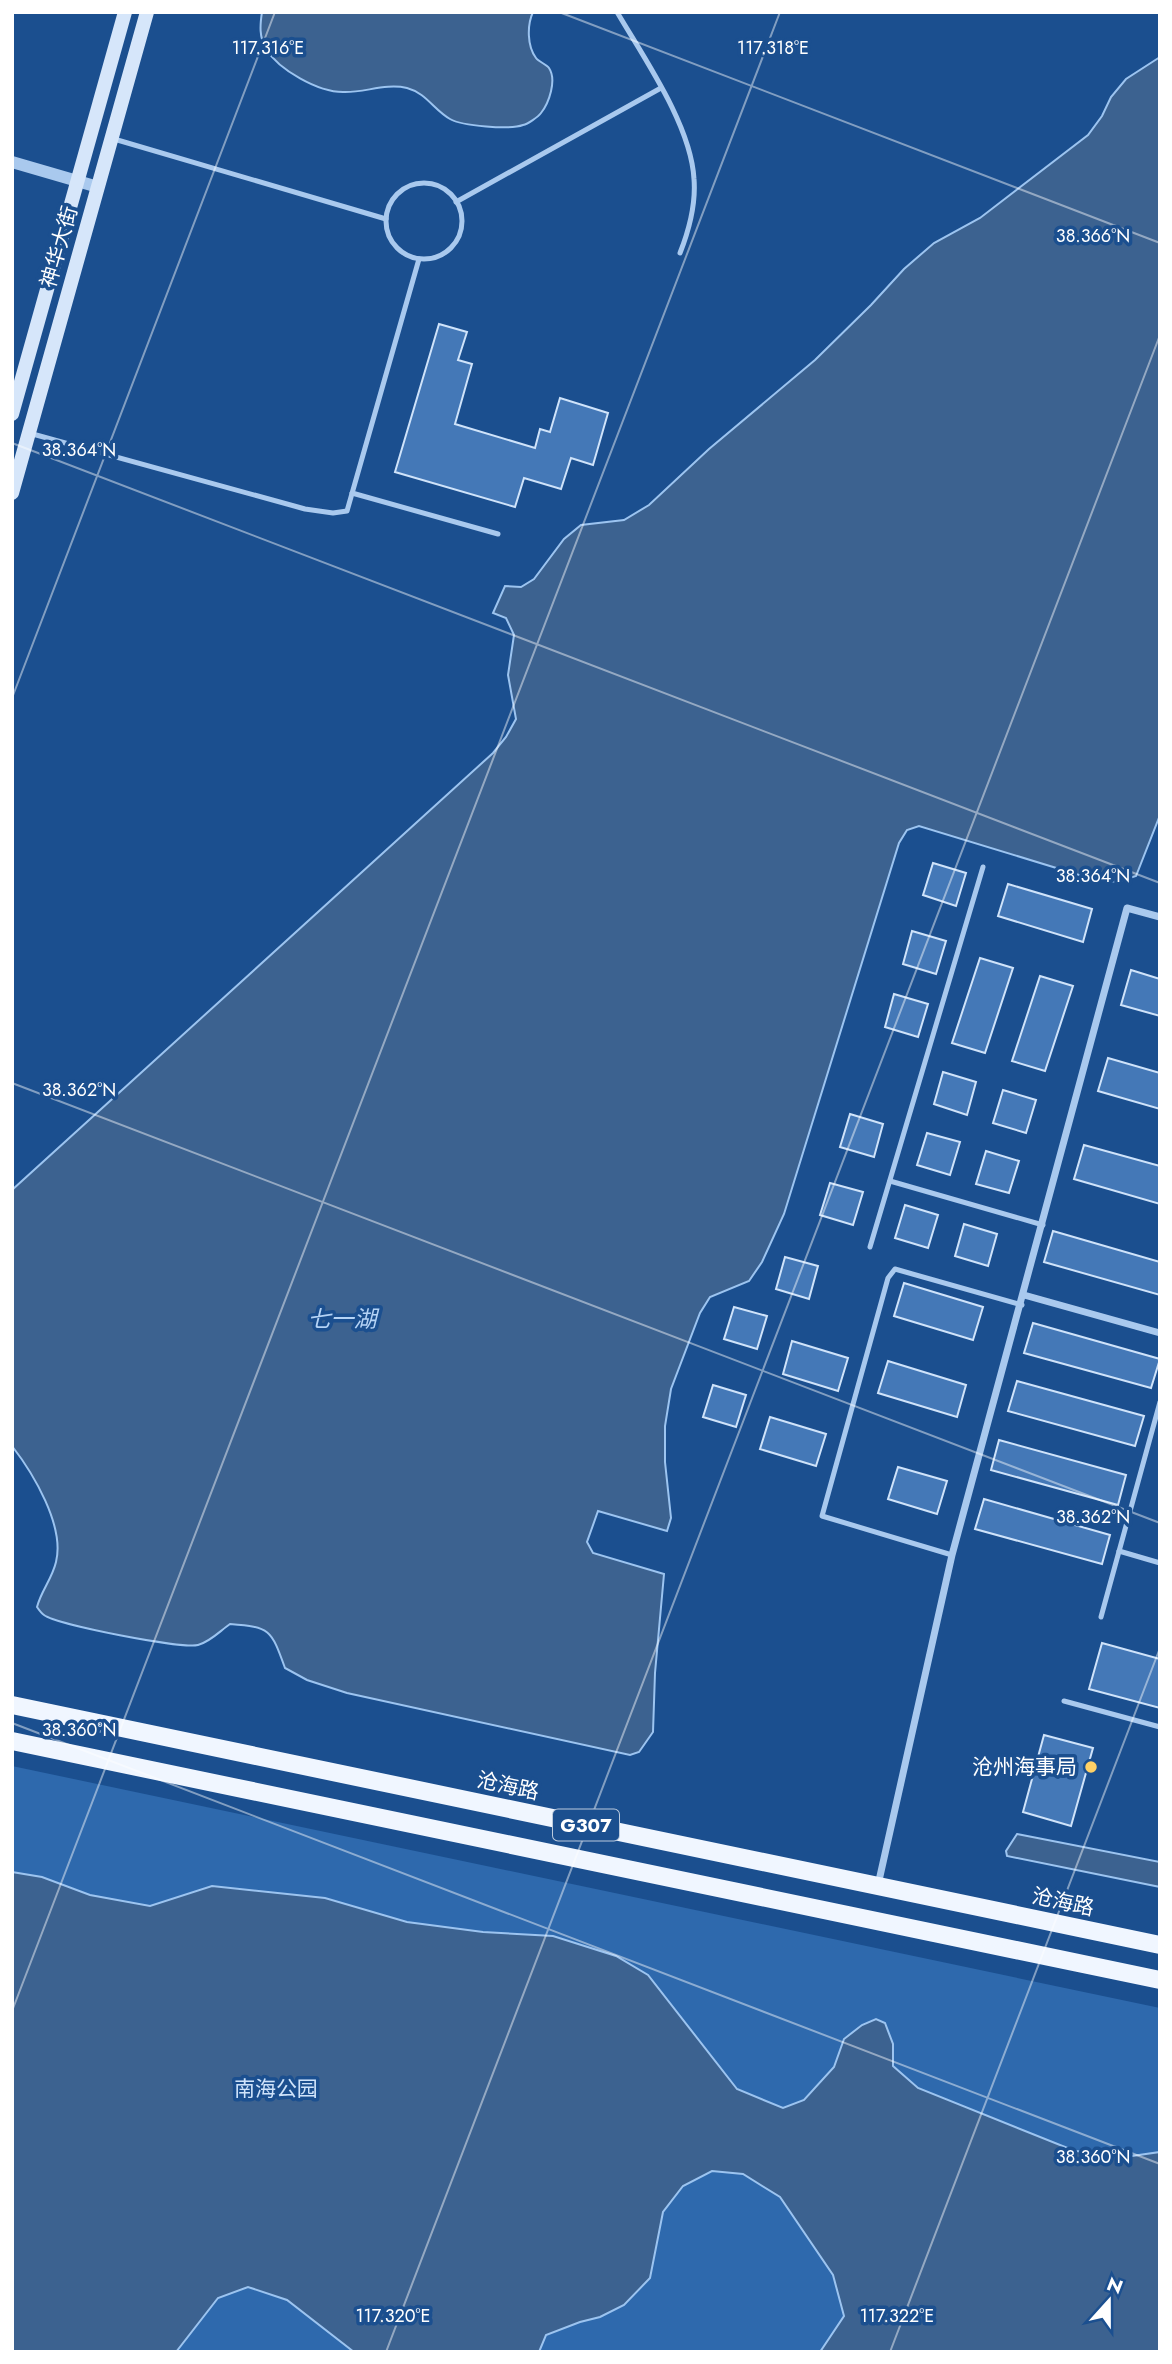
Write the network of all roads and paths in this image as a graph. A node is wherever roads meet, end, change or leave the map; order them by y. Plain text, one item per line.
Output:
1 (125, 12) edge
2 (147, 12) edge
3 (617, 12) edge
4 (661, 88) junction
5 (111, 138) junction
6 (12, 162) edge
7 (78, 181) junction
8 (98, 187) junction
9 (456, 202) junction
10 (386, 219) junction
11 (680, 253) dead end
12 (419, 259) junction
13 (12, 414) edge
14 (29, 433) junction
15 (12, 493) edge
16 (352, 493) junction
17 (498, 534) dead end
18 (984, 867) dead end
19 (1160, 917) edge
20 (890, 1181) junction
21 (1043, 1225) junction
22 (870, 1247) dead end
23 (1024, 1295) junction
24 (1022, 1305) junction
25 (1160, 1333) edge
26 (1160, 1402) edge
27 (1119, 1551) junction
28 (953, 1555) junction
29 (1160, 1563) edge
30 (1101, 1617) dead end
31 (1064, 1701) dead end
32 (12, 1705) edge
33 (1160, 1727) edge
34 (12, 1741) edge
35 (878, 1886) junction
36 (1160, 1945) edge
37 (1160, 1980) edge

1 - 7 main road, 神华大街
2 - 5 main road, 神华大街
3 - 4 lane
4 - 9 lane
4 - 11 lane
5 - 8 main road, 神华大街
5 - 10 lane
6 - 7 street
7 - 8 street
7 - 13 main road, 神华大街
8 - 14 main road, 神华大街
9 - 10 lane
9 - 12 lane
10 - 12 lane
12 - 16 lane
14 - 15 main road, 神华大街
14 - 16 lane
16 - 17 lane
18 - 20 lane
19 - 21 street
20 - 21 lane
20 - 22 lane
21 - 23 street
23 - 24 street
23 - 25 street
24 - 28 street
24 - 28 lane
26 - 27 lane
27 - 29 lane
27 - 30 lane
28 - 35 street
31 - 33 lane
32 - 35 main road, 沧海路 / G307
34 - 37 main road, G307
35 - 36 main road, 沧海路 / G307

